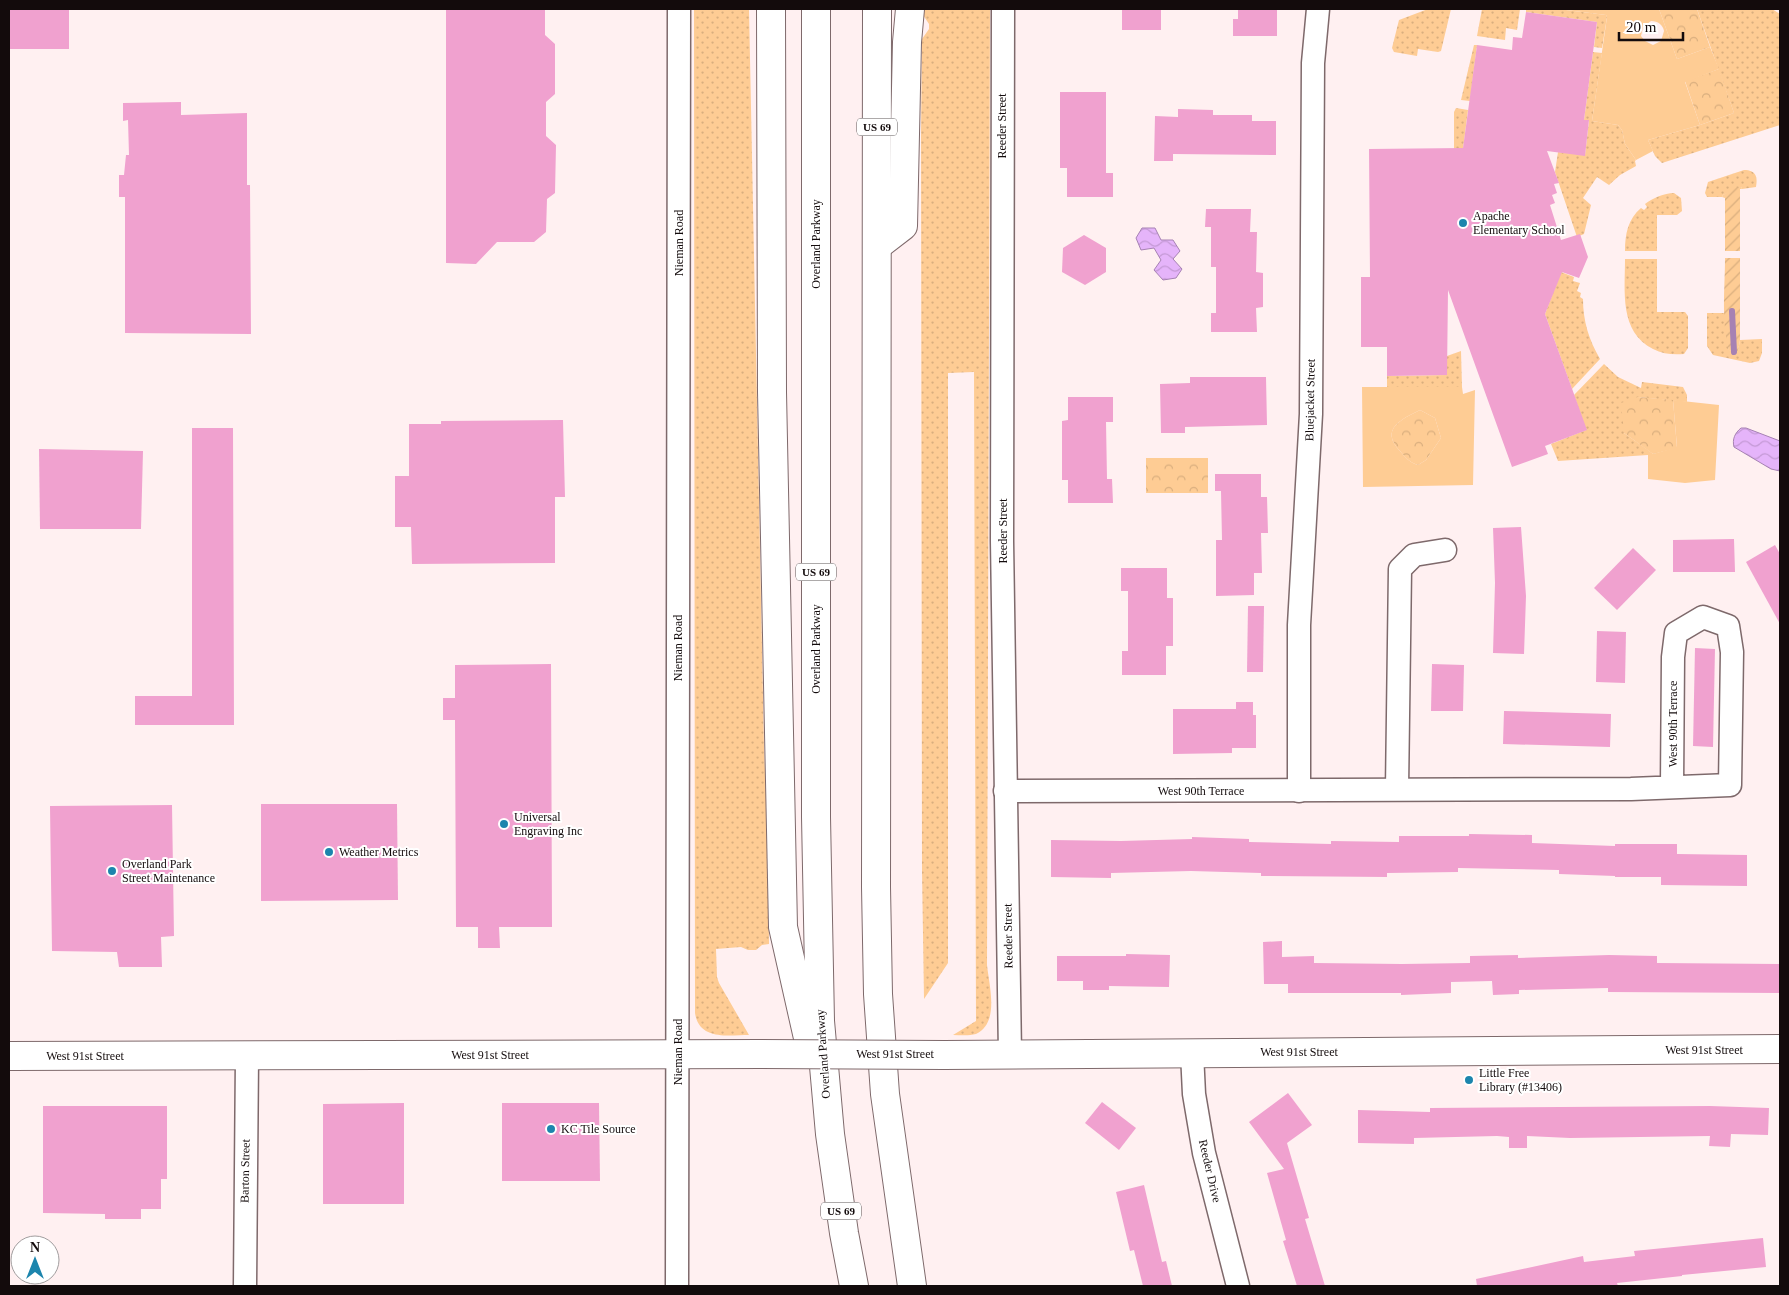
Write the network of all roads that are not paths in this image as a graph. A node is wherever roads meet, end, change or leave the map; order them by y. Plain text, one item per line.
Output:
1 (678, 9) edge
2 (770, 9) edge
3 (816, 9) edge
4 (876, 9) edge
5 (910, 9) edge
6 (1003, 9) edge
7 (1318, 9) edge
8 (877, 246) junction
9 (1445, 550) dead end
10 (1672, 786) junction
11 (1396, 789) junction
12 (1005, 791) junction
13 (1299, 791) junction
14 (1780, 1049) edge
15 (1192, 1053) junction
16 (678, 1054) junction
17 (1010, 1054) junction
18 (9, 1056) edge
19 (247, 1056) junction
20 (830, 1134) junction
21 (245, 1286) edge
22 (678, 1286) edge
23 (854, 1286) edge
24 (912, 1286) edge
25 (1238, 1286) edge

1 - 16 street, Nieman Road
2 - 20 main road
3 - 20 main road, Overland Parkway / US 69
4 - 8 main road, US 69
5 - 8 main road
6 - 12 street, Reeder Street
7 - 13 street, Bluejacket Street
8 - 24 main road, US 69
9 - 11 street
10 - 10 street, West 90th Terrace
10 - 11 street, West 90th Terrace
11 - 13 street, West 90th Terrace
12 - 13 street, West 90th Terrace
12 - 17 street, Reeder Street
14 - 15 main road, West 91st Street
15 - 17 main road, West 91st Street
15 - 25 street, Reeder Drive
16 - 17 main road, West 91st Street, bridge
16 - 19 main road, West 91st Street
16 - 22 street, Nieman Road
18 - 19 main road, West 91st Street
19 - 21 street, Barton Street
20 - 23 main road, Overland Parkway / US 69

